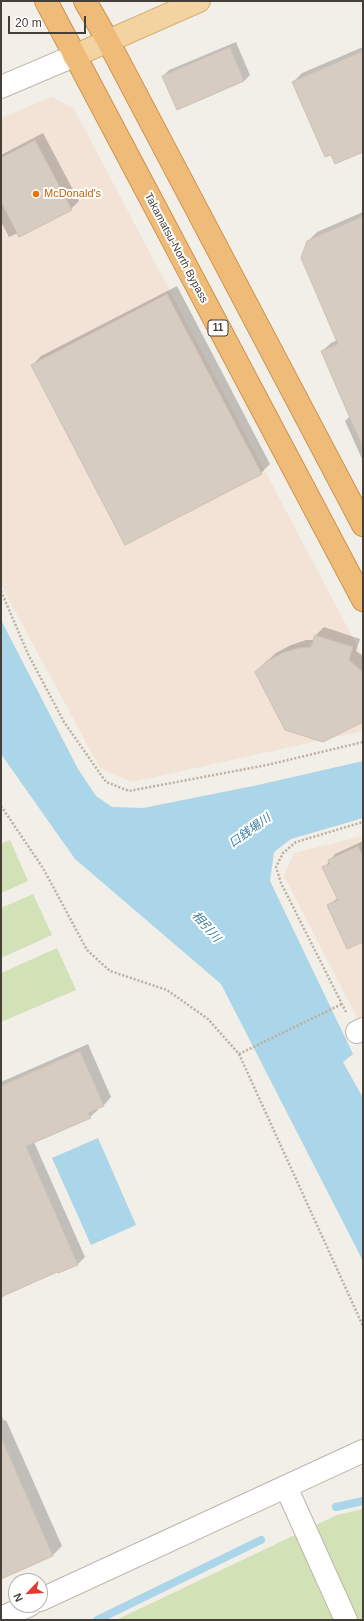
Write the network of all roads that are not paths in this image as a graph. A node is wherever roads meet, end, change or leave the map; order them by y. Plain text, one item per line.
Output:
1 (46, 1) edge
2 (85, 1) edge
3 (199, 1) edge
4 (108, 41) junction
5 (74, 56) junction
6 (1, 87) edge
7 (363, 525) edge
8 (363, 600) edge
9 (363, 1451) edge
10 (286, 1487) junction
11 (48, 1596) edge
12 (12, 1613) edge
13 (1, 1618) edge
14 (346, 1620) edge

1 - 5 highway, Takamatsu-North Bypass / 11
2 - 4 highway
3 - 4 main road
4 - 5 main road
4 - 7 highway
5 - 6 street
5 - 8 highway, Takamatsu-North Bypass / 11
9 - 10 street
10 - 11 street
10 - 14 street
12 - 13 street

